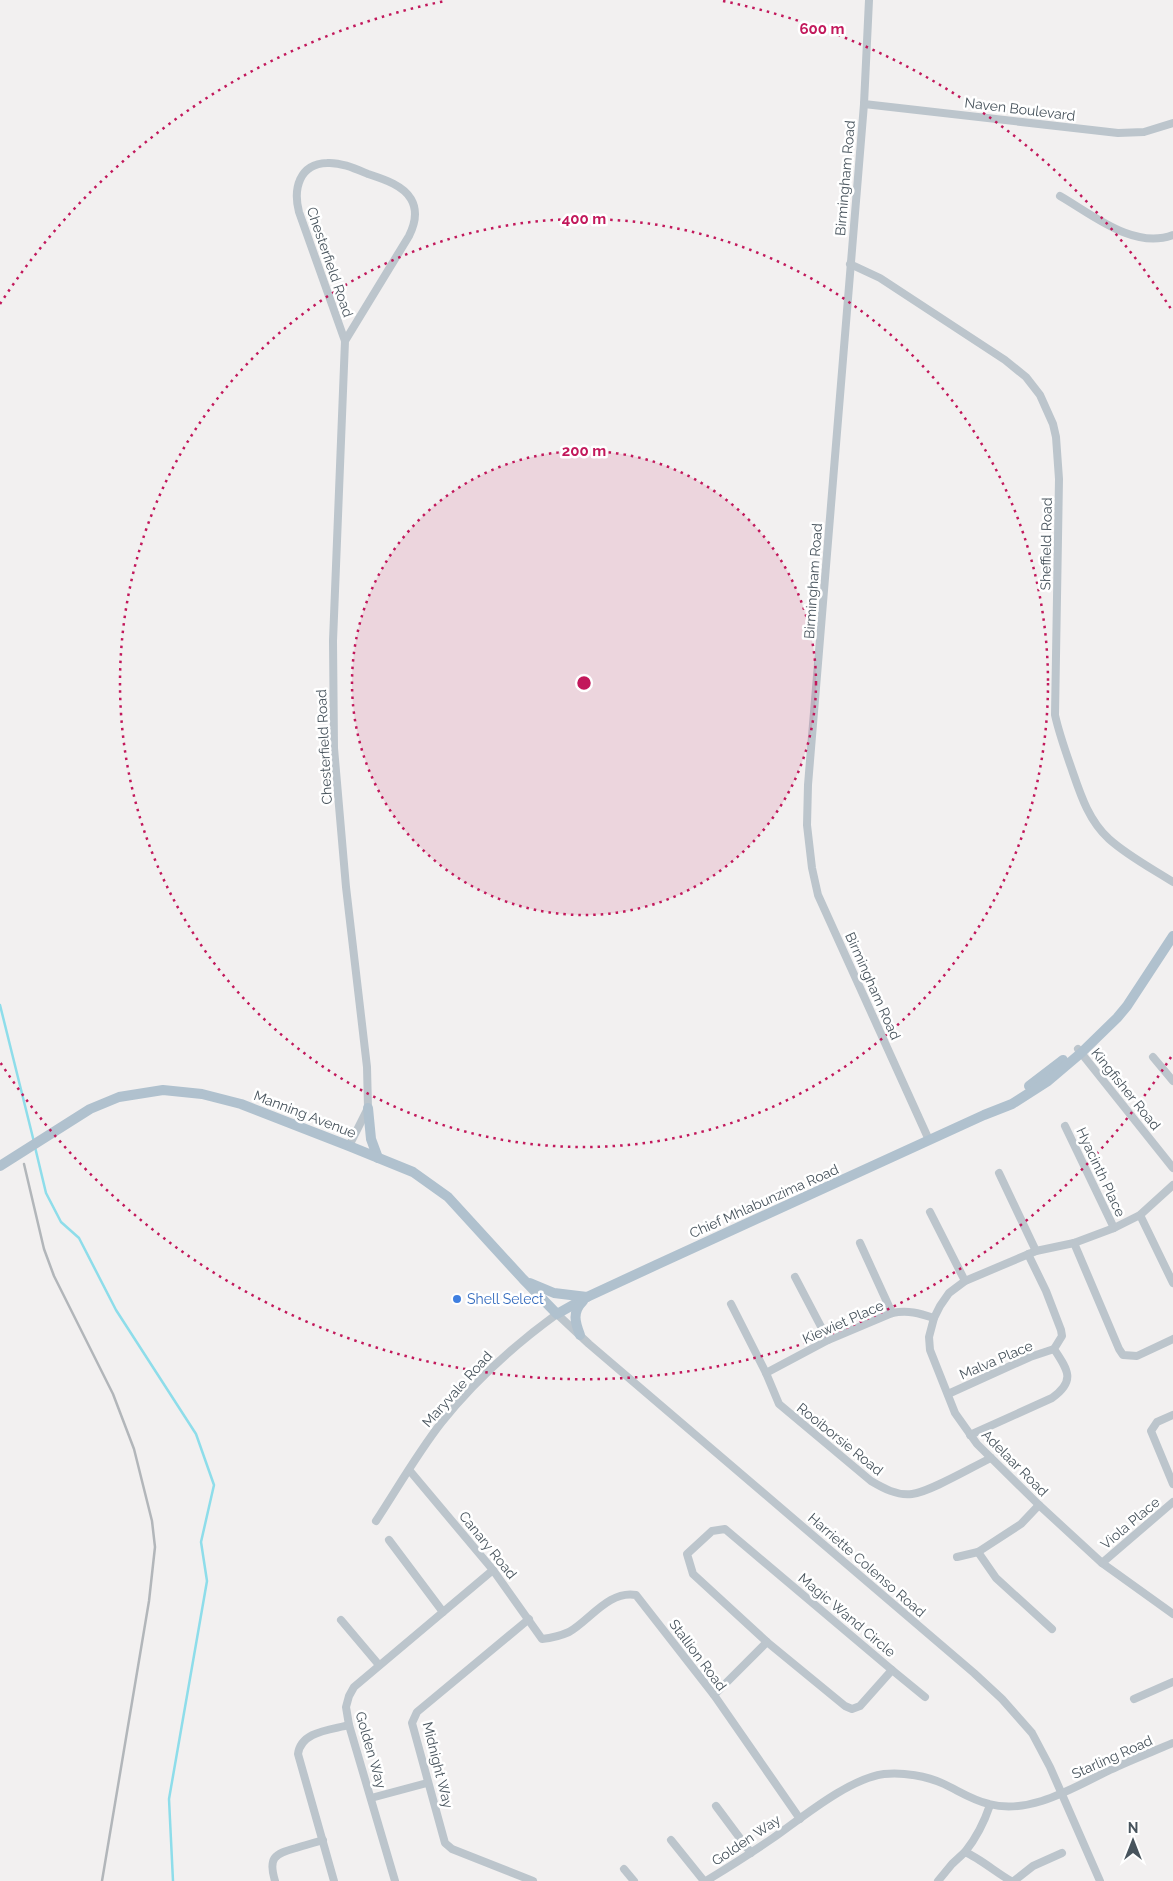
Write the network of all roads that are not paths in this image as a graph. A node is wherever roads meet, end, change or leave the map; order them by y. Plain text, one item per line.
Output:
1 (869, 0) edge
2 (864, 104) junction
3 (1173, 123) edge
4 (1060, 196) dead end
5 (1173, 235) edge
6 (850, 264) junction
7 (345, 341) junction
8 (1173, 882) edge
9 (1173, 936) edge
10 (1079, 1051) junction
11 (1153, 1057) dead end
12 (1173, 1081) edge
13 (368, 1108) junction
14 (1065, 1126) dead end
15 (929, 1140) junction
16 (349, 1146) junction
17 (378, 1158) junction
18 (1, 1165) edge
19 (1173, 1168) edge
20 (999, 1173) dead end
21 (1173, 1185) edge
22 (930, 1212) dead end
23 (1140, 1215) junction
24 (1114, 1228) junction
25 (860, 1243) dead end
26 (1074, 1243) junction
27 (1032, 1253) junction
28 (796, 1277) dead end
29 (523, 1279) junction
30 (965, 1281) junction
31 (1173, 1283) edge
32 (587, 1297) junction
33 (731, 1304) dead end
34 (892, 1313) junction
35 (557, 1314) junction
36 (934, 1318) junction
37 (580, 1335) junction
38 (1173, 1339) edge
39 (828, 1340) junction
40 (1054, 1349) junction
41 (766, 1373) junction
42 (948, 1394) junction
43 (1173, 1415) edge
44 (970, 1435) junction
45 (990, 1458) junction
46 (410, 1471) junction
47 (1173, 1484) edge
48 (1173, 1502) edge
49 (1039, 1505) junction
50 (376, 1521) dead end
51 (389, 1540) dead end
52 (978, 1552) junction
53 (957, 1557) dead end
54 (1102, 1563) junction
55 (493, 1570) junction
56 (444, 1612) junction
57 (1173, 1614) edge
58 (529, 1618) junction
59 (341, 1620) dead end
60 (1052, 1629) dead end
61 (542, 1639) joint
62 (767, 1642) junction
63 (379, 1665) junction
64 (892, 1670) junction
65 (1173, 1682) edge
66 (714, 1695) junction
67 (925, 1697) dead end
68 (1134, 1699) dead end
69 (349, 1725) junction
70 (1173, 1743) edge
71 (427, 1782) junction
72 (1062, 1794) junction
73 (371, 1798) junction
74 (990, 1804) junction
75 (716, 1806) dead end
76 (800, 1819) junction
77 (323, 1840) junction
78 (670, 1840) dead end
79 (965, 1852) junction
80 (751, 1853) junction
81 (1062, 1853) dead end
82 (624, 1869) dead end
83 (275, 1881) edge
84 (334, 1881) edge
85 (395, 1881) edge
86 (533, 1881) edge
87 (634, 1881) edge
88 (705, 1881) edge
89 (938, 1881) edge
90 (1013, 1881) edge
91 (1100, 1881) edge

1 - 2 street, Birmingham Road
2 - 3 street, Naven Boulevard
2 - 6 street, Birmingham Road
4 - 5 street
6 - 8 street, Sheffield Road
6 - 15 street, Birmingham Road
7 - 7 street, Chesterfield Road
7 - 13 street, Chesterfield Road
9 - 10 main road, Chief Mhlabunzima Road
10 - 15 main road, Chief Mhlabunzima Road
10 - 19 street, Kingfisher Road
11 - 12 street
13 - 16 street, Chesterfield Road
13 - 17 main road
14 - 24 street, Hyacinth Place
15 - 32 main road, Chief Mhlabunzima Road
16 - 17 main road, Manning Avenue
16 - 18 main road, Manning Avenue
17 - 29 main road, Manning Avenue
20 - 27 street
21 - 23 street, Adelaar Road
22 - 30 street
23 - 24 street, Adelaar Road
23 - 31 street
24 - 26 street, Adelaar Road
25 - 34 street
26 - 27 street, Adelaar Road
26 - 38 street
27 - 30 street, Adelaar Road
27 - 40 street
28 - 39 street
29 - 32 main road
29 - 35 main road, Manning Avenue
30 - 36 street, Adelaar Road
32 - 35 main road, Chief Mhlabunzima Road
32 - 37 main road
33 - 41 street, Rooiborsie Road
34 - 36 street, Kiewiet Place
34 - 39 street, Kiewiet Place
35 - 37 street, Harriette Colenso Road
35 - 46 street, Maryvale Road
36 - 42 street, Adelaar Road
37 - 72 street, Harriette Colenso Road
39 - 41 street, Kiewiet Place
40 - 42 street, Malva Place
40 - 44 street
41 - 45 street, Rooiborsie Road
42 - 44 street, Adelaar Road
43 - 47 street
44 - 45 street, Adelaar Road
45 - 49 street, Adelaar Road
46 - 50 street, Maryvale Road
46 - 55 street, Canary Road
48 - 54 street, Viola Place
49 - 52 street
49 - 54 street, Adelaar Road
51 - 56 street
52 - 53 street
52 - 60 street
54 - 57 street, Adelaar Road
55 - 56 street, Golden Way
55 - 58 street, Canary Road
56 - 63 street, Golden Way
58 - 61 street, Canary Road
58 - 71 street, Midnight Way
59 - 63 street
61 - 66 street, Stallion Road
62 - 64 street, Magic Wand Circle
62 - 64 street, Magic Wand Circle
62 - 66 street
63 - 69 street, Golden Way
64 - 67 street
65 - 68 street
66 - 76 street, Stallion Road
69 - 73 street, Golden Way
69 - 77 street
70 - 72 street, Starling Road
71 - 73 street
71 - 86 street, Midnight Way
72 - 74 street, Starling Road
72 - 91 street, Harriette Colenso Road
73 - 85 street, Golden Way
74 - 76 street, Golden Way
74 - 79 street
75 - 80 street
76 - 80 street, Golden Way
77 - 83 street
77 - 84 street
78 - 88 street
79 - 89 street
79 - 90 street
80 - 88 street, Golden Way
81 - 90 street
82 - 87 street

